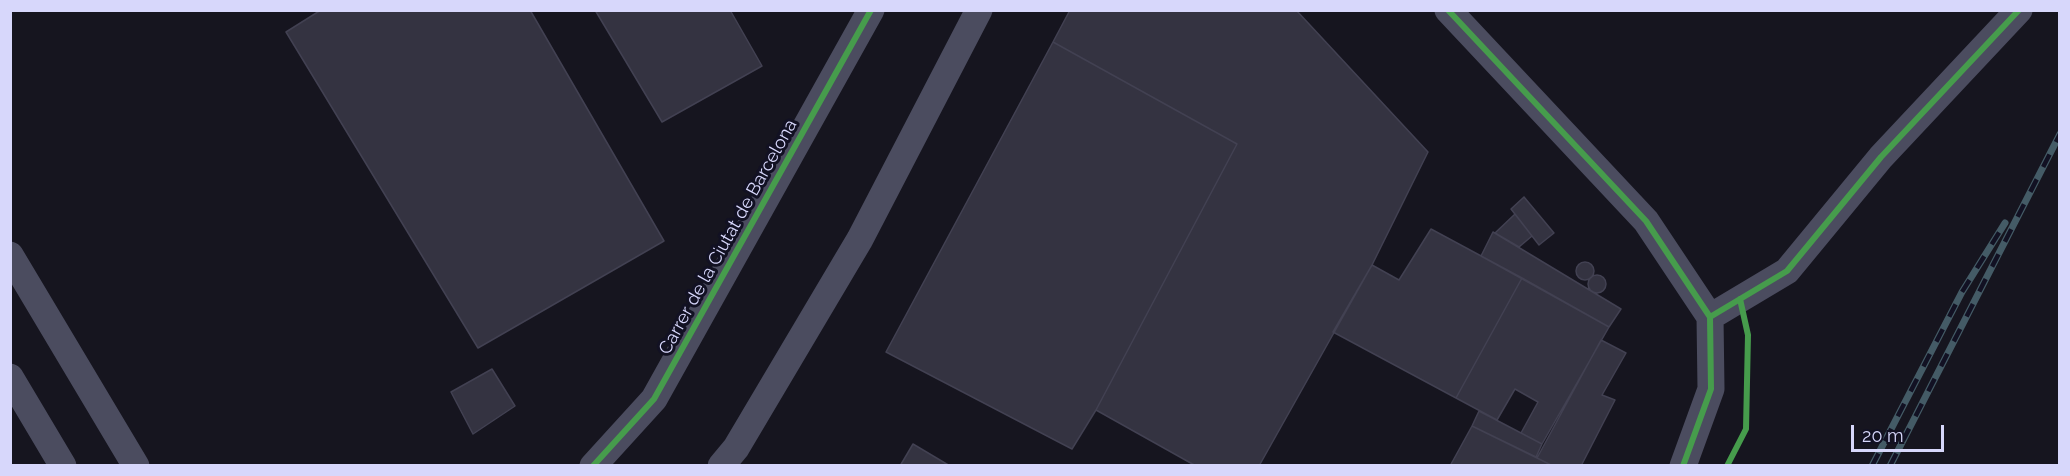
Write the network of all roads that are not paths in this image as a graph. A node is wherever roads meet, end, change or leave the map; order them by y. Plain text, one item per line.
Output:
1 (871, 10) edge
2 (980, 10) edge
3 (1448, 10) edge
4 (2019, 10) edge
5 (10, 255) edge
6 (1710, 316) junction
7 (10, 377) edge
8 (63, 465) edge
9 (136, 465) edge
10 (593, 465) edge
11 (721, 465) edge
12 (1683, 465) edge

1 - 10 street, Carrer de la Ciutat de Barcelona
2 - 11 street
3 - 6 street
4 - 6 street
5 - 9 street
6 - 12 street
7 - 8 street

